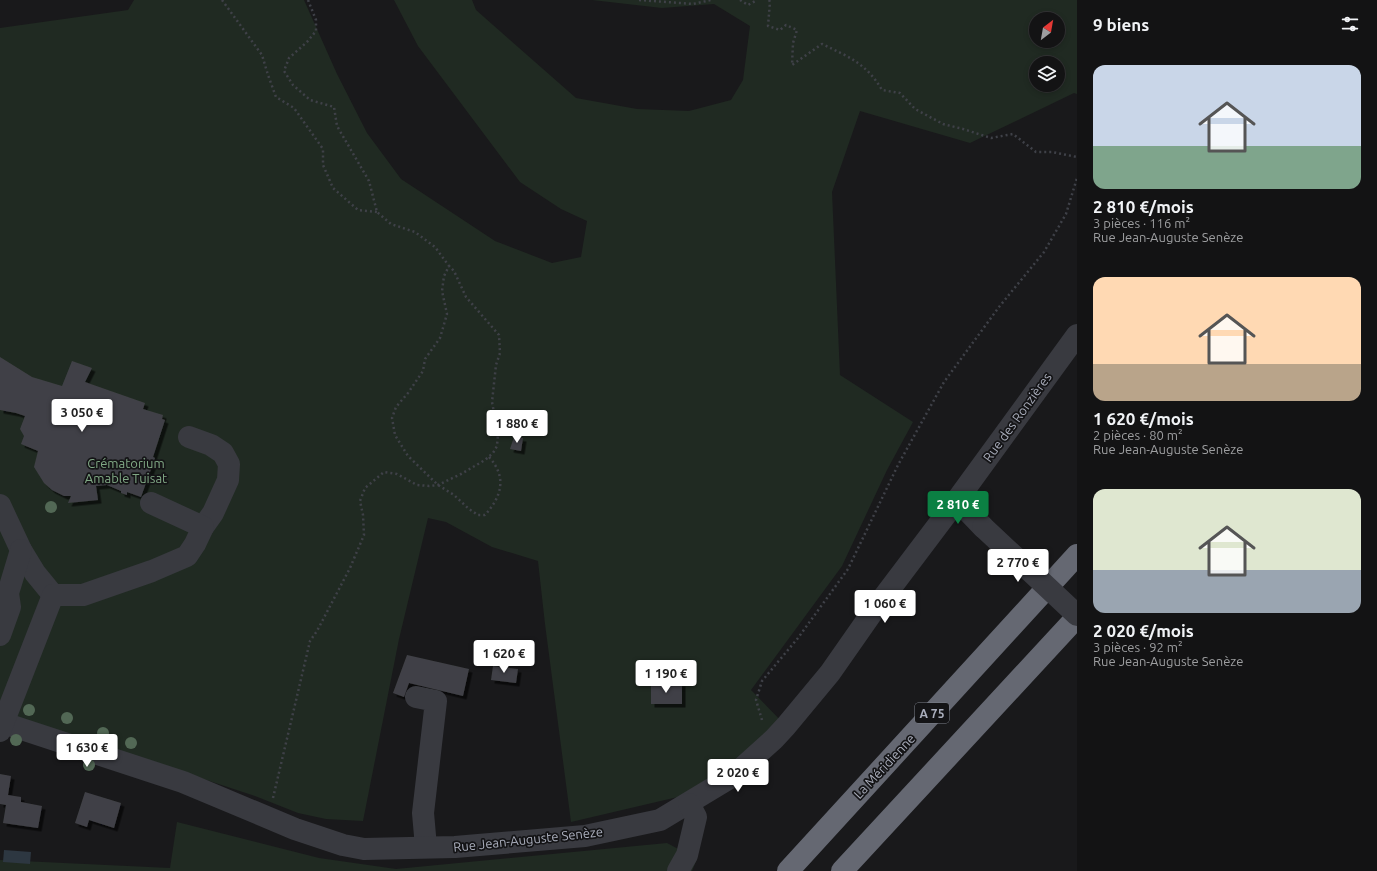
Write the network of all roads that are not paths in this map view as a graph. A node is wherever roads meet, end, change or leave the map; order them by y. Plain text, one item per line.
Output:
1 (1077, 335) edge
2 (189, 437) dead end
3 (957, 500) junction
4 (151, 503) dead end
5 (0, 505) edge
6 (203, 527) junction
7 (21, 550) junction
8 (1077, 555) edge
9 (53, 595) junction
10 (1077, 616) edge
11 (1077, 627) edge
12 (0, 635) edge
13 (1024, 674) junction
14 (416, 697) dead end
15 (1, 725) edge
16 (689, 804) junction
17 (426, 847) junction
18 (678, 871) edge
19 (788, 871) edge
20 (842, 871) edge

1 - 3 street, Rue des Ronzières
2 - 6 street
3 - 10 street, bridge
3 - 16 street, Rue Jean-Auguste Senèze
4 - 6 street
5 - 7 street
6 - 9 street
7 - 9 street
7 - 12 street
8 - 19 highway, La Méridienne / A 75
9 - 15 street
10 - 13 highway
11 - 13 highway
13 - 20 highway
14 - 17 street
15 - 17 street, Rue Jean-Auguste Senèze
16 - 17 street, Rue Jean-Auguste Senèze
16 - 18 street

